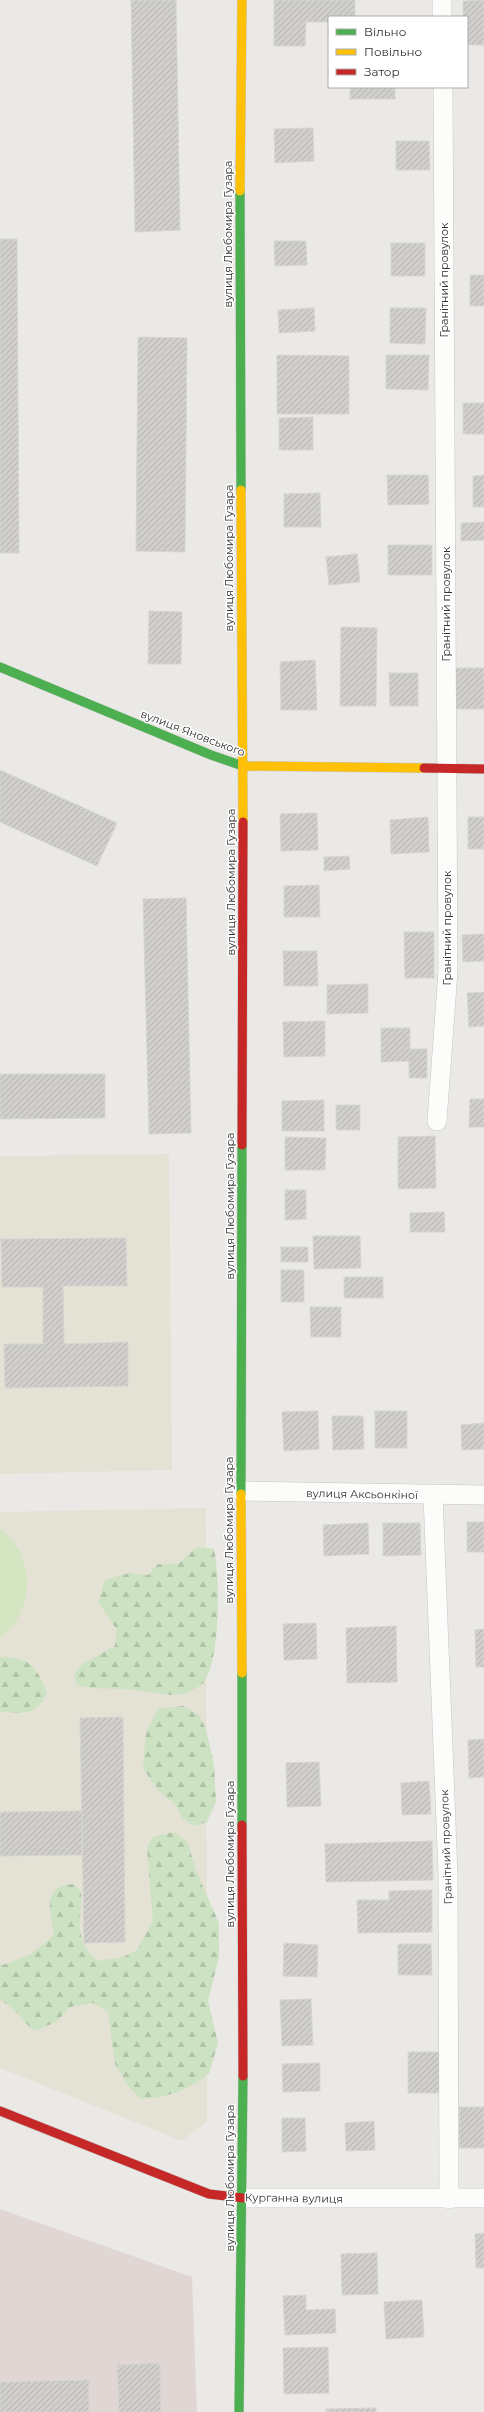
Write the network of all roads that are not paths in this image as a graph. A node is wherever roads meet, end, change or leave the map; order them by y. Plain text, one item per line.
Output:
1 (242, 0) edge
2 (442, 0) edge
3 (442, 16) edge
4 (443, 88) edge
5 (0, 667) edge
6 (243, 766) junction
7 (448, 768) junction
8 (484, 769) edge
9 (437, 1121) dead end
10 (241, 1491) junction
11 (484, 1495) edge
12 (433, 1496) junction
13 (0, 2112) edge
14 (243, 2198) junction
15 (484, 2198) edge
16 (449, 2199) junction
17 (239, 2412) edge

1 - 6 street, вулиця Любомира Гузара
2 - 3 street
4 - 7 street, Гранітний провулок
5 - 6 street, вулиця Яновського
6 - 7 street, вулиця Яновського
6 - 10 street, вулиця Любомира Гузара
7 - 8 street, вулиця Яновського
7 - 9 street, Гранітний провулок
10 - 12 street, вулиця Аксьонкіної
10 - 14 street, вулиця Любомира Гузара
11 - 12 street, вулиця Аксьонкіної
12 - 16 street, Гранітний провулок
13 - 14 street, Курганна вулиця
14 - 16 street, Курганна вулиця
14 - 17 street, вулиця Любомира Гузара
15 - 16 street, Курганна вулиця

